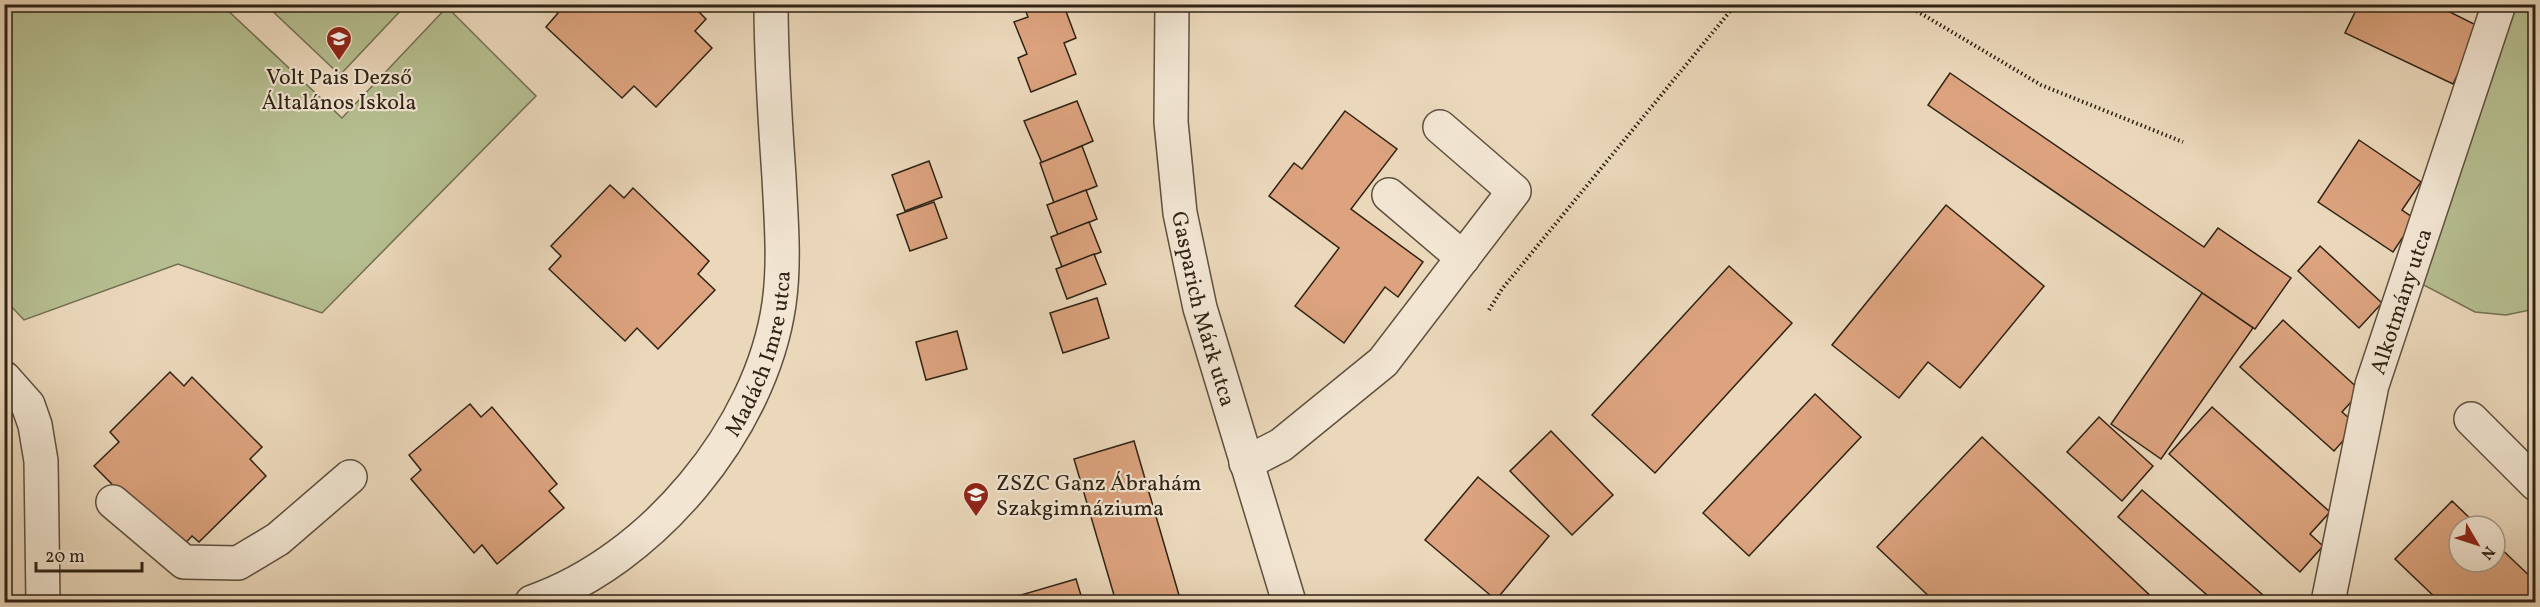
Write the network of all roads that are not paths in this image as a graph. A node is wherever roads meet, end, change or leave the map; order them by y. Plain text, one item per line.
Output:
1 (771, 4) edge
2 (1172, 4) edge
3 (2499, 4) edge
4 (1440, 127) dead end
5 (1389, 195) dead end
6 (1463, 258) junction
7 (4, 378) edge
8 (2471, 419) dead end
9 (1246, 463) junction
10 (350, 477) dead end
11 (2535, 484) edge
12 (113, 502) dead end
13 (43, 603) edge
14 (532, 603) edge
15 (1290, 603) edge
16 (2328, 603) edge

1 - 14 street, Madách Imre utca
2 - 9 street, Gasparich Márk utca
3 - 16 street, Alkotmány utca
4 - 6 street
5 - 6 street
6 - 9 street
7 - 13 street
8 - 11 street
9 - 15 street, Gasparich Márk utca
10 - 12 street

